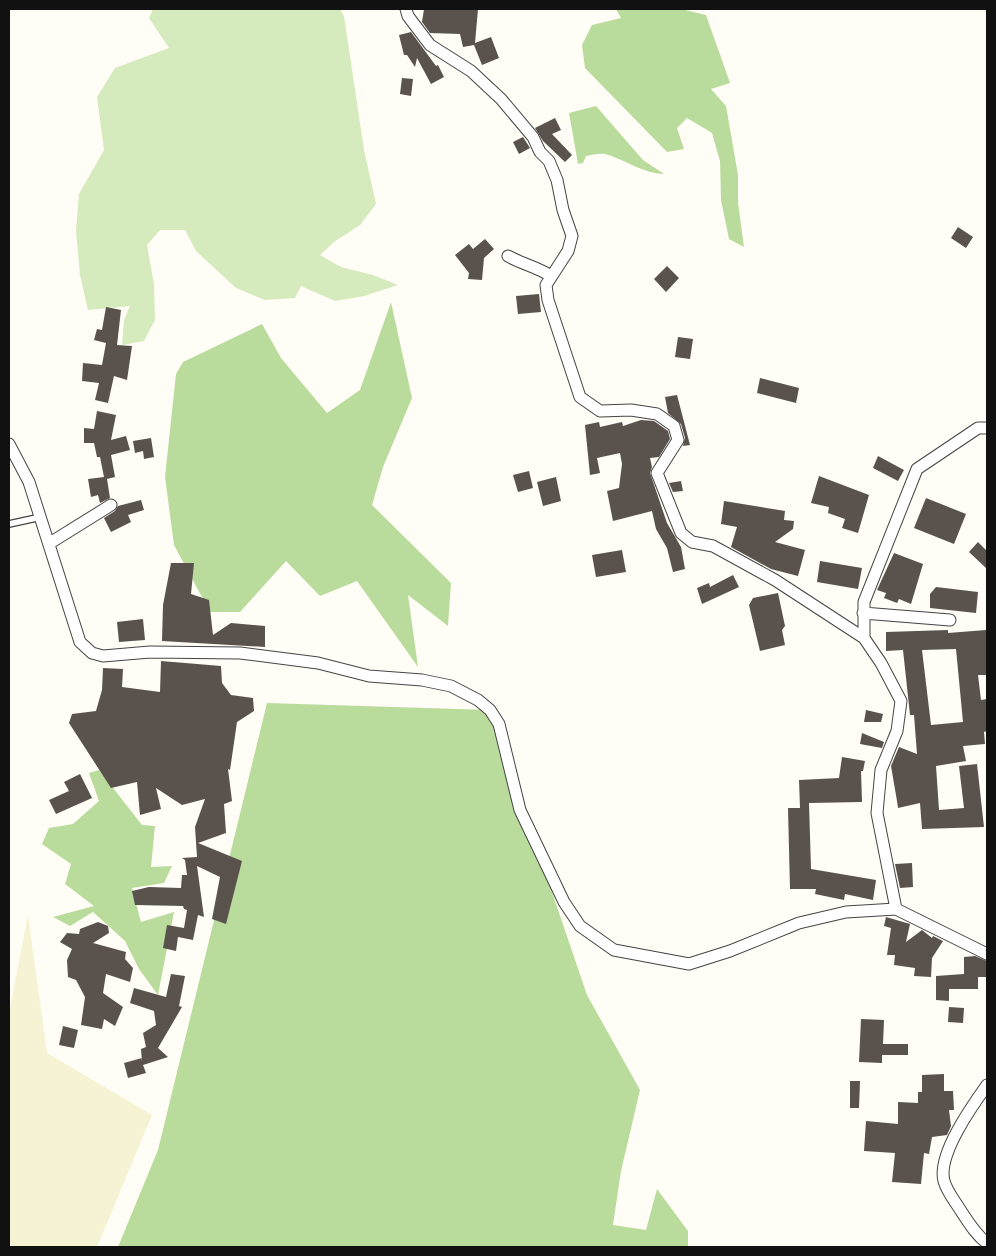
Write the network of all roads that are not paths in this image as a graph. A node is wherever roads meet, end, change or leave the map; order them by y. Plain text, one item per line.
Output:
1 (406, 9) edge
2 (508, 256) dead end
3 (551, 276) junction
4 (987, 428) edge
5 (9, 444) edge
6 (112, 505) dead end
7 (41, 517) junction
8 (9, 524) edge
9 (50, 543) junction
10 (863, 613) junction
11 (950, 620) dead end
12 (864, 638) junction
13 (896, 909) junction
14 (987, 954) edge
15 (987, 1085) edge
16 (987, 1244) edge

1 - 3 street
2 - 3 street
3 - 12 street
4 - 10 street
5 - 7 street
6 - 9 street
7 - 8 lane
7 - 9 street
9 - 13 street
10 - 11 street
10 - 12 street
12 - 13 street
13 - 14 street
15 - 16 street

